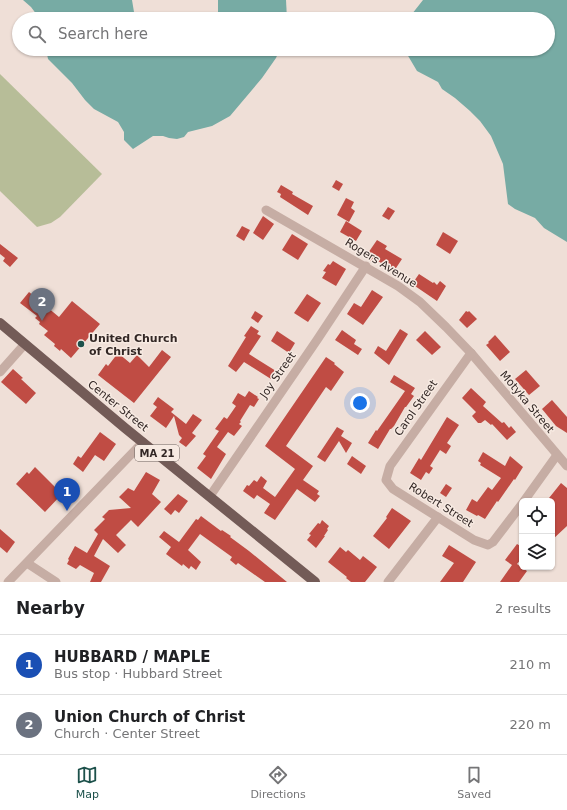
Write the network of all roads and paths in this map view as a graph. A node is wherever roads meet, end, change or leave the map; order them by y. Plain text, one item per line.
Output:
1 (266, 210) dead end
2 (366, 266) junction
3 (0, 323) edge
4 (24, 345) junction
5 (471, 353) junction
6 (0, 372) edge
7 (142, 442) junction
8 (557, 455) junction
9 (567, 466) edge
10 (386, 480) joint
11 (210, 496) junction
12 (526, 498) edge
13 (519, 508) edge
14 (438, 517) junction
15 (27, 563) junction
16 (8, 582) edge
17 (56, 582) edge
18 (315, 582) edge
19 (388, 582) edge

1 - 2 street, Rogers Avenue
2 - 5 street, Rogers Avenue
2 - 11 street, Joy Street
3 - 4 main road, Center Street / MA 21
4 - 6 street
4 - 7 main road, Center Street / MA 21
5 - 8 street, Motyka Street
5 - 10 street, Carol Street
7 - 11 main road, Center Street / MA 21
7 - 15 street
8 - 9 street, Motyka Street
8 - 12 street
10 - 14 street, Robert Street
11 - 18 main road, Center Street / MA 21
13 - 14 street, Robert Street
14 - 19 street
15 - 16 street
15 - 17 street

